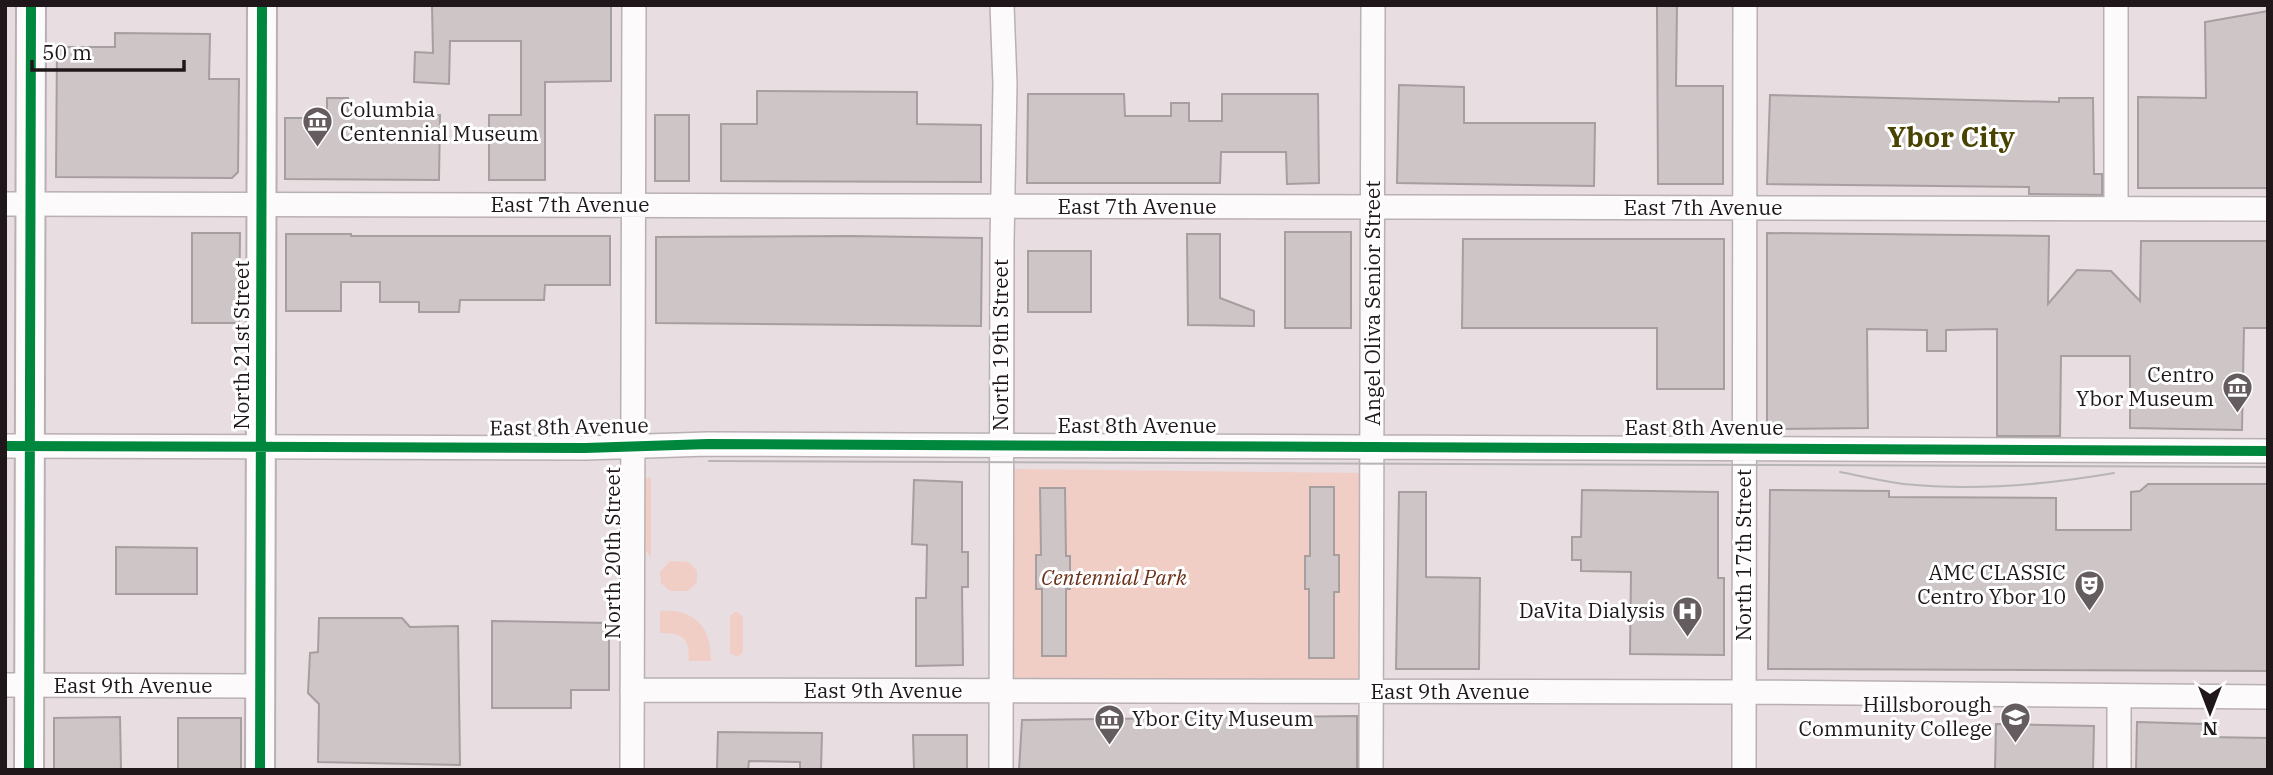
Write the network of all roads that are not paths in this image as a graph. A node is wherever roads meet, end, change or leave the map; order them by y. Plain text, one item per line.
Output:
1 (31, 5) edge
2 (262, 5) edge
3 (634, 5) edge
4 (1002, 5) edge
5 (1373, 5) edge
6 (1745, 5) edge
7 (2116, 5) edge
8 (18, 204) edge
9 (261, 205) junction
10 (633, 205) junction
11 (1002, 206) junction
12 (1373, 207) junction
13 (1745, 208) junction
14 (2116, 208) junction
15 (2268, 209) edge
16 (1001, 445) junction
17 (18, 446) edge
18 (1373, 446) junction
19 (261, 447) junction
20 (632, 447) junction
21 (1745, 448) junction
22 (2268, 451) edge
23 (17, 685) edge
24 (260, 686) junction
25 (632, 690) junction
26 (1001, 691) junction
27 (1372, 691) junction
28 (1744, 692) junction
29 (2119, 696) junction
30 (2268, 697) edge
31 (29, 770) edge
32 (260, 770) edge
33 (632, 770) edge
34 (1001, 770) edge
35 (1371, 770) edge
36 (1744, 770) edge
37 (2119, 770) edge

1 - 8 main road
2 - 9 main road, North 21st Street
3 - 10 street, North 20th Street
4 - 11 street, North 19th Street
5 - 12 street, Angel Oliva Senior Street
6 - 13 street, North 17th Street
7 - 14 street
8 - 9 street, East 7th Avenue
8 - 17 main road
9 - 10 street, East 7th Avenue
9 - 19 main road, North 21st Street
10 - 11 street, East 7th Avenue
10 - 20 street, North 20th Street
11 - 12 street, East 7th Avenue
11 - 16 street, North 19th Street
12 - 13 street, East 7th Avenue
12 - 18 street, Angel Oliva Senior Street
13 - 14 street, East 7th Avenue
13 - 21 street, North 17th Street
14 - 15 street, East 7th Avenue
16 - 18 street, East 8th Avenue
16 - 20 street, East 8th Avenue
16 - 26 street, North 19th Street
17 - 19 street, East 8th Avenue
17 - 23 main road
18 - 21 street, East 8th Avenue
18 - 27 street, Angel Oliva Senior Street
19 - 20 street, East 8th Avenue
19 - 24 main road, North 21st Street
20 - 25 street, North 20th Street
21 - 22 street, East 8th Avenue
21 - 28 street, North 17th Street
23 - 24 street, East 9th Avenue
23 - 31 main road
24 - 32 main road, North 21st Street
25 - 26 street, East 9th Avenue
25 - 33 street, North 20th Street
26 - 27 street, East 9th Avenue
26 - 34 street, North 19th Street
27 - 28 street, East 9th Avenue
27 - 35 street, Angel Oliva Senior Street
28 - 29 street, East 9th Avenue
28 - 36 street, North 17th Street
29 - 30 street, East 9th Avenue
29 - 37 street

